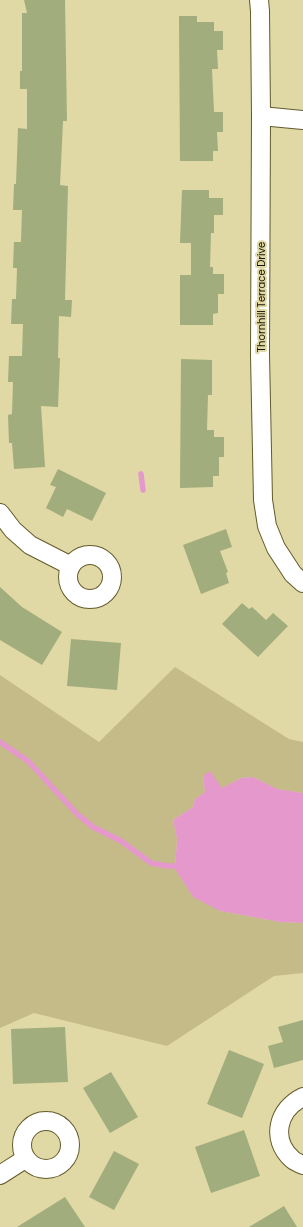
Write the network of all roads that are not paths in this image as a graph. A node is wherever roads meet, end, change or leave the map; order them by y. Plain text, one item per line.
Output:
1 (259, 0) edge
2 (261, 116) junction
3 (303, 120) edge
4 (0, 513) edge
5 (71, 566) dead end
6 (303, 583) edge
7 (303, 1097) edge
8 (25, 1159) dead end
9 (303, 1165) edge
10 (0, 1175) edge

1 - 2 street, Thornhill Terrace Drive
2 - 3 street
2 - 6 street, Thornhill Terrace Drive
4 - 5 street
7 - 9 street
8 - 10 street

